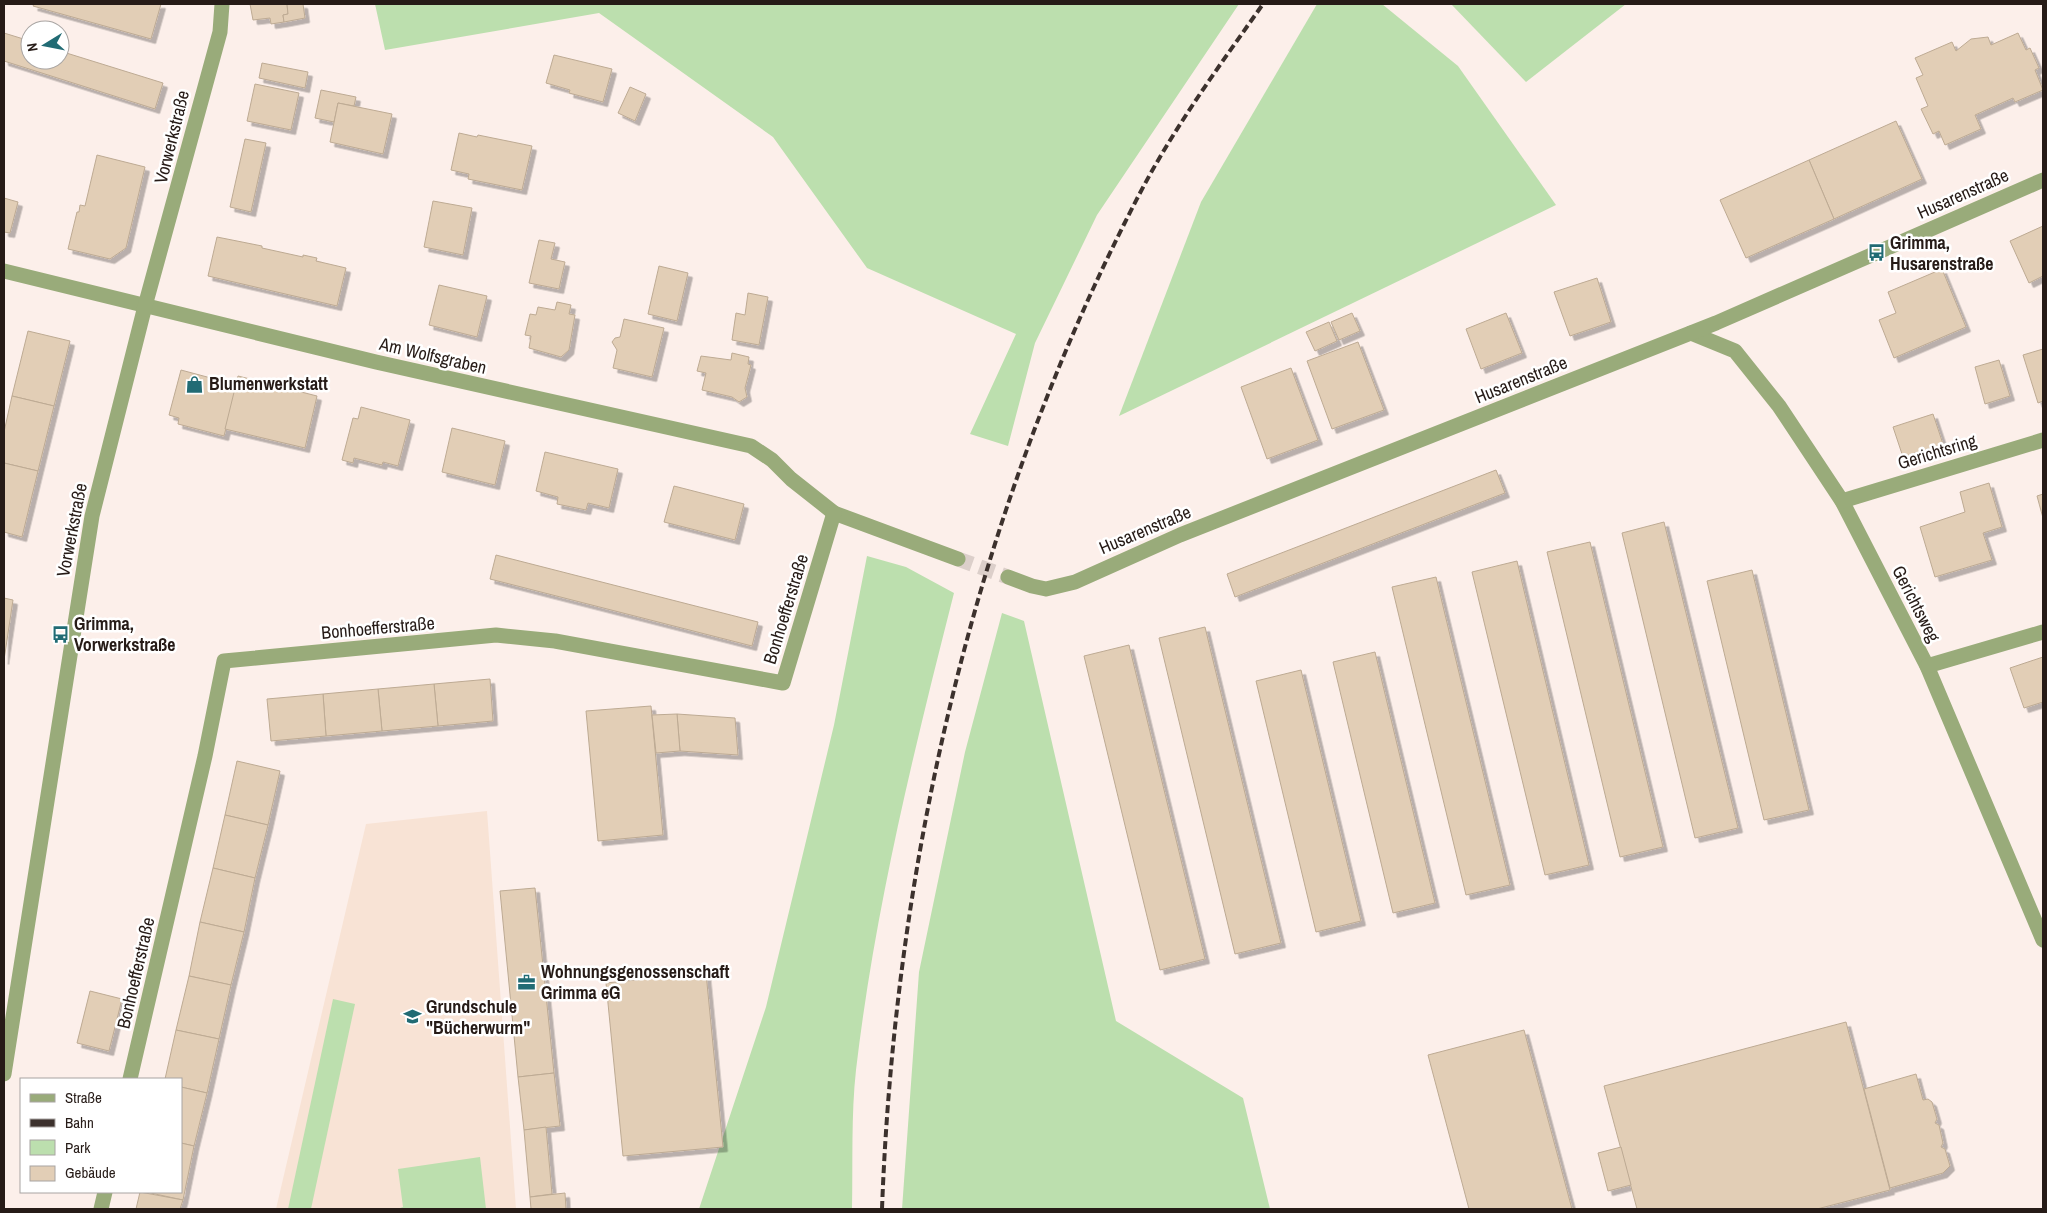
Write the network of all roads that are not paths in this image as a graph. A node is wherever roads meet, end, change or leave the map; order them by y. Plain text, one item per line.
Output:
1 (222, 4) edge
2 (2043, 180) edge
3 (4, 271) edge
4 (145, 306) junction
5 (1691, 333) junction
6 (2043, 440) edge
7 (1842, 501) junction
8 (834, 513) junction
9 (958, 559) tunnel mouth
10 (1008, 577) tunnel mouth
11 (2043, 632) edge
12 (1927, 666) junction
13 (2043, 940) edge
14 (7, 1034) edge
15 (4, 1074) edge
16 (130, 1078) edge
17 (104, 1193) edge
18 (100, 1209) edge

1 - 4 street, Vorwerkstraße
2 - 5 street, Husarenstraße
3 - 4 street, Am Wolfsgraben
4 - 8 street, Am Wolfsgraben
4 - 14 street, Vorwerkstraße
5 - 7 street, Gerichtsweg
5 - 10 street, Husarenstraße
6 - 7 street, Gerichtsring
7 - 12 street, Gerichtsweg
8 - 9 street
8 - 16 street, Bonhoefferstraße
11 - 12 street
12 - 13 street, Gerichtsweg
14 - 15 street, Vorwerkstraße
17 - 18 street

